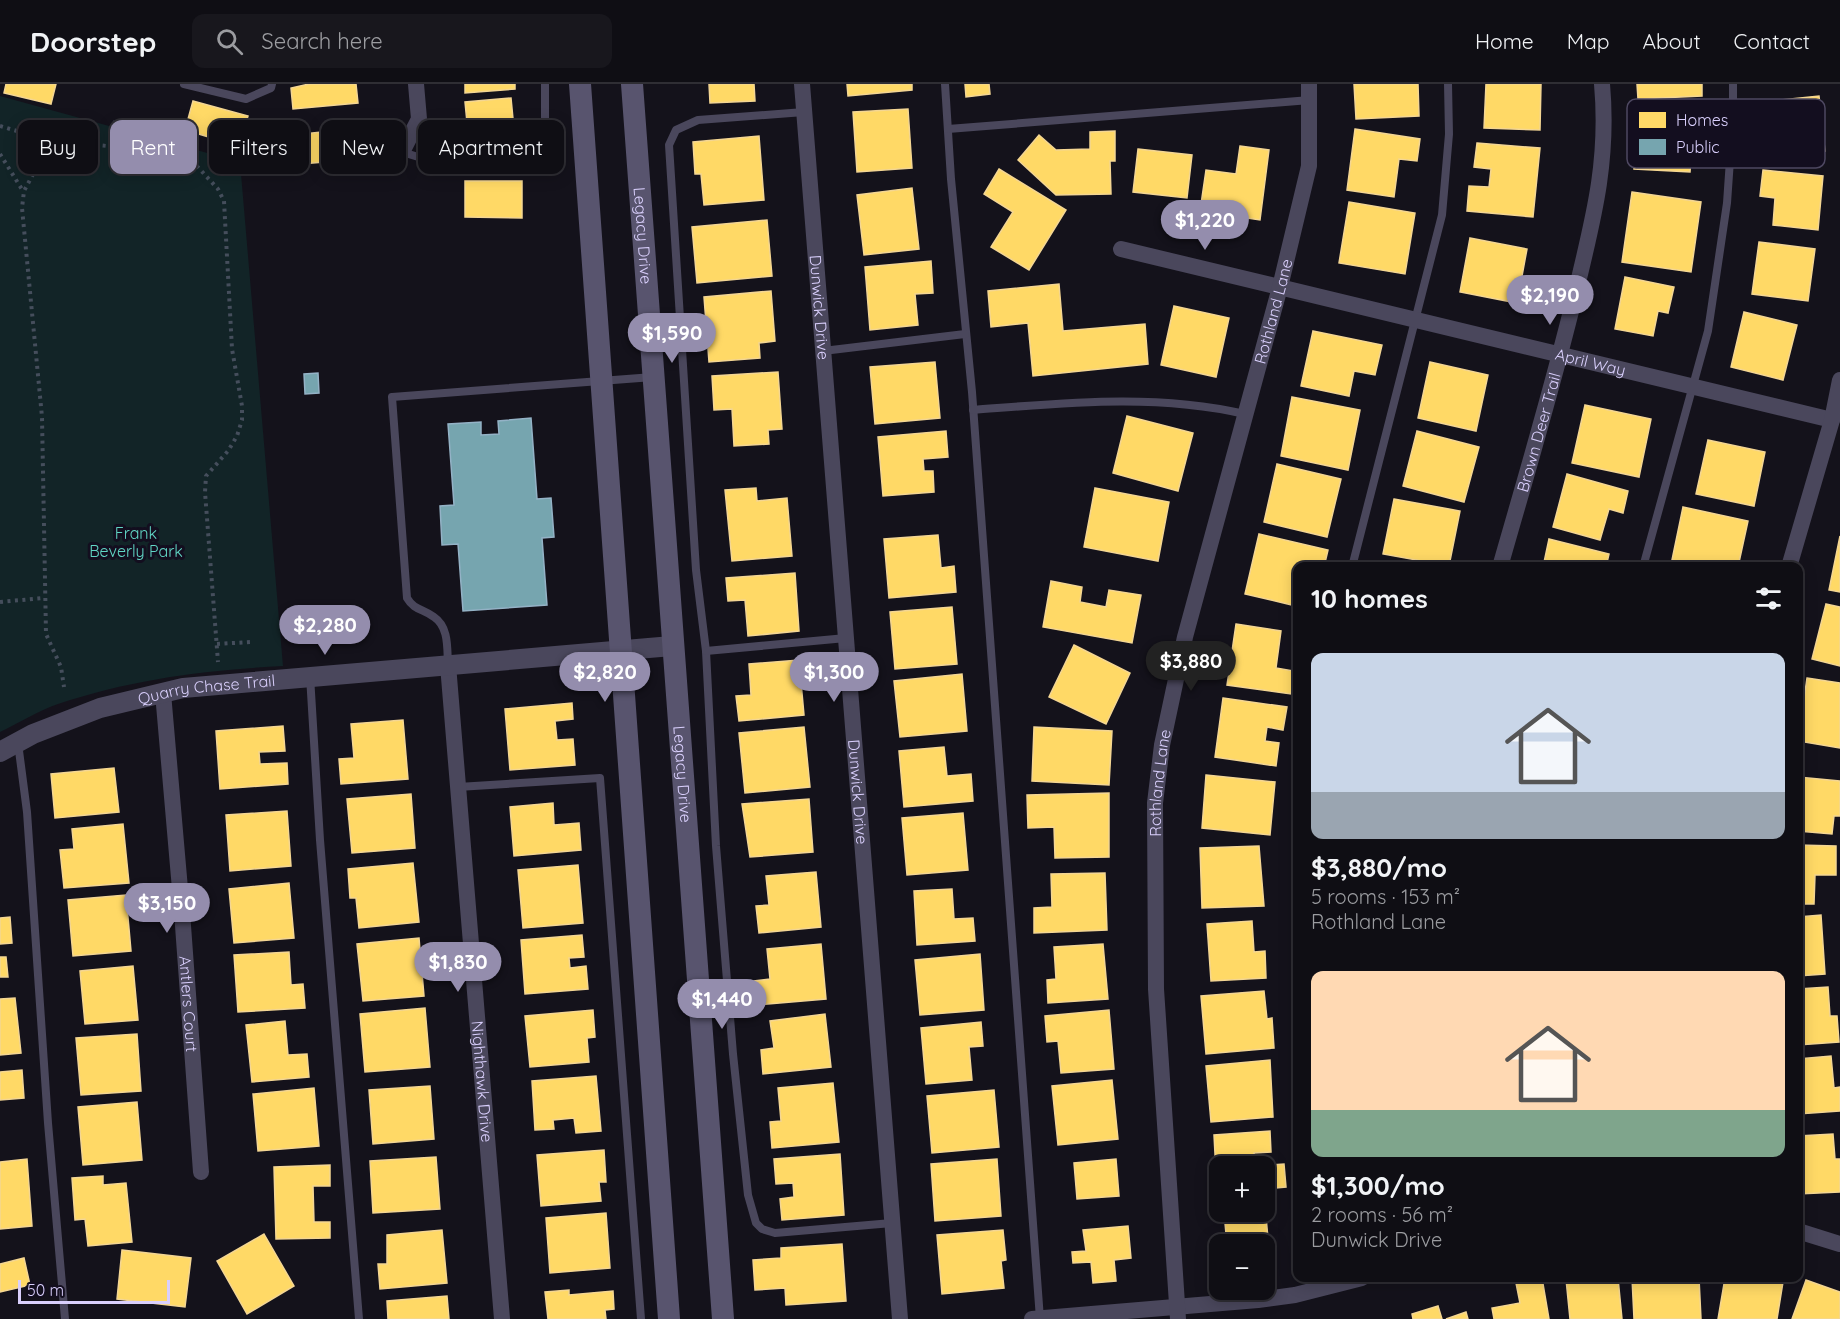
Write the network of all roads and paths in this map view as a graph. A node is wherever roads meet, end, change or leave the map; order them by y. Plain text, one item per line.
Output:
1 (184, 84) edge
2 (273, 84) edge
3 (416, 84) edge
4 (545, 84) edge
5 (580, 84) edge
6 (632, 84) edge
7 (802, 84) edge
8 (945, 84) edge
9 (1448, 84) edge
10 (1602, 84) edge
11 (1733, 84) edge
12 (1310, 92) edge
13 (1732, 99) edge
14 (804, 112) junction
15 (0, 126) edge
16 (948, 129) junction
17 (18, 131) edge
18 (406, 144) edge
19 (98, 145) edge
20 (110, 146) edge
21 (406, 153) edge
22 (0, 154) edge
23 (197, 166) edge
24 (1729, 168) edge
25 (33, 174) edge
26 (24, 191) junction
27 (1121, 249) dead end
28 (1280, 287) junction
29 (1416, 320) junction
30 (965, 334) junction
31 (823, 351) junction
32 (1561, 354) junction
33 (653, 377) junction
34 (1840, 380) edge
35 (602, 382) junction
36 (1693, 386) junction
37 (973, 410) junction
38 (1245, 414) junction
39 (1832, 420) junction
40 (1353, 562) edge
41 (1501, 562) edge
42 (1644, 562) edge
43 (1791, 562) edge
44 (43, 598) junction
45 (0, 602) edge
46 (846, 638) junction
47 (250, 642) dead end
48 (217, 644) junction
49 (672, 646) junction
50 (621, 650) junction
51 (706, 651) junction
52 (218, 662) dead end
53 (448, 665) junction
54 (310, 676) junction
55 (64, 687) dead end
56 (163, 693) junction
57 (18, 742) junction
58 (0, 752) edge
59 (458, 787) junction
60 (201, 1172) dead end
61 (892, 1223) junction
62 (1803, 1233) edge
63 (1840, 1244) edge
64 (1326, 1283) edge
65 (1177, 1313) edge
66 (65, 1319) edge
67 (359, 1319) edge
68 (502, 1319) edge
69 (642, 1319) edge
70 (669, 1319) edge
71 (723, 1319) edge
72 (900, 1319) edge
73 (1032, 1319) edge
74 (1040, 1319) edge

1 - 2 lane
3 - 18 street
4 - 21 lane
5 - 35 main road
6 - 33 main road, Legacy Drive
7 - 14 street, Dunwick Drive
8 - 16 lane
9 - 29 lane
10 - 32 street, Brown Deer Trail
11 - 13 lane
12 - 16 lane
12 - 28 street, Rothland Lane
14 - 31 street, Dunwick Drive
14 - 51 lane
15 - 17 path
16 - 30 lane
19 - 20 path
22 - 26 path
23 - 48 path
24 - 36 lane
25 - 26 path
26 - 44 path
27 - 28 street, April Way
28 - 29 street, April Way
28 - 38 street, Rothland Lane
29 - 32 street, April Way
29 - 40 lane
30 - 31 lane
30 - 37 lane
31 - 46 street, Dunwick Drive
32 - 36 street, April Way
32 - 41 street, Brown Deer Trail
33 - 35 lane
33 - 49 main road, Legacy Drive
34 - 39 street
35 - 50 main road
35 - 53 lane
36 - 39 street, April Way
36 - 42 lane
37 - 38 lane
37 - 74 lane
38 - 65 street, Rothland Lane
39 - 43 street
44 - 45 path
44 - 55 path
46 - 51 lane
46 - 61 street, Dunwick Drive
47 - 48 path
48 - 52 path
49 - 50 street, Quarry Chase Trail
49 - 71 main road, Legacy Drive
50 - 53 street, Quarry Chase Trail
50 - 70 main road
51 - 61 lane
53 - 54 street, Quarry Chase Trail
53 - 59 street, Nighthawk Drive
54 - 56 street, Quarry Chase Trail
54 - 67 lane
56 - 57 street, Quarry Chase Trail
56 - 60 street, Antlers Court
57 - 58 street, Quarry Chase Trail
57 - 66 lane
59 - 68 street, Nighthawk Drive
59 - 69 lane
61 - 72 street, Dunwick Drive
62 - 63 street
64 - 65 street
65 - 74 street
73 - 74 street

